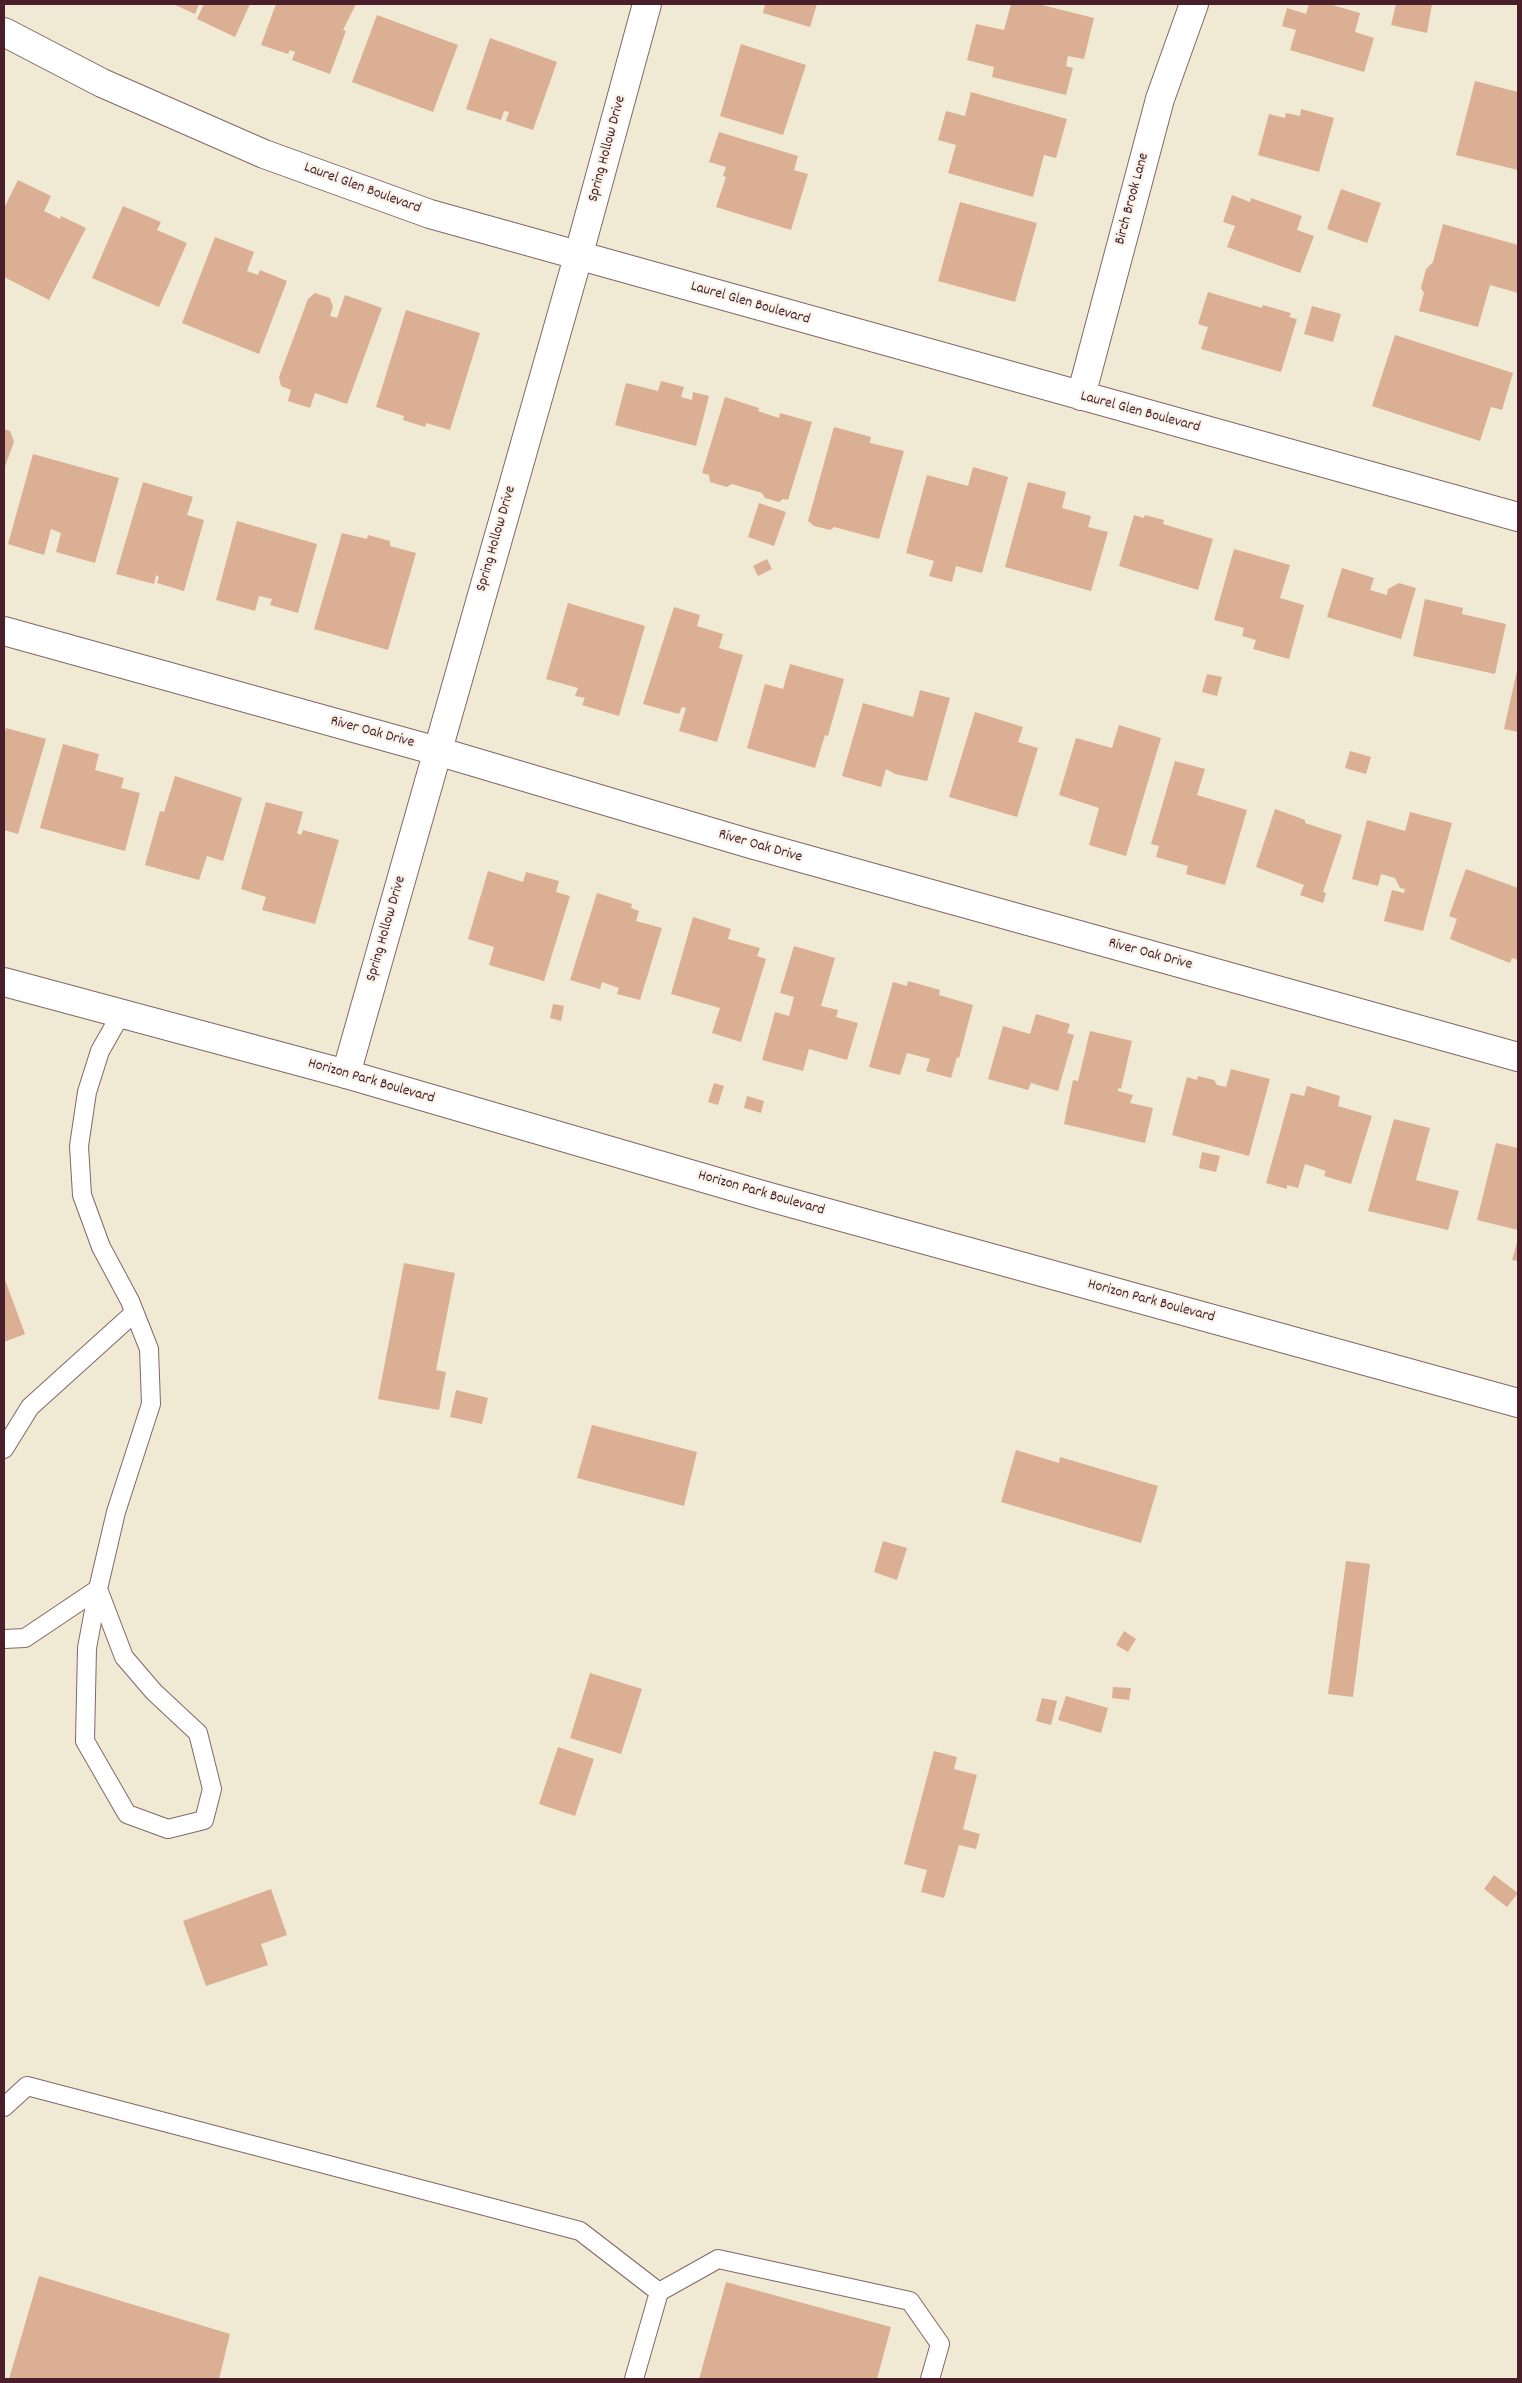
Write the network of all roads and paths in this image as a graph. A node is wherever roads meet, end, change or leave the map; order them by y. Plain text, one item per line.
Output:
1 (648, 4) edge
2 (1194, 4) edge
3 (4, 32) edge
4 (578, 257) junction
5 (1081, 396) junction
6 (1518, 517) edge
7 (4, 631) edge
8 (436, 751) junction
9 (4, 982) edge
10 (121, 1014) junction
11 (1518, 1057) edge
12 (346, 1074) junction
13 (134, 1313) junction
14 (1518, 1404) edge
15 (4, 1449) edge
16 (98, 1590) junction
17 (4, 1639) edge
18 (4, 2108) edge
19 (659, 2292) junction
20 (634, 2379) edge
21 (930, 2379) edge

1 - 4 street, Spring Hollow Drive
2 - 5 street, Birch Brook Lane
3 - 4 street, Laurel Glen Boulevard
4 - 5 street, Laurel Glen Boulevard
4 - 8 street, Spring Hollow Drive
5 - 6 street, Laurel Glen Boulevard
7 - 8 street, River Oak Drive
8 - 11 street, River Oak Drive
8 - 12 street, Spring Hollow Drive
9 - 10 street, Horizon Park Boulevard
10 - 12 street, Horizon Park Boulevard
10 - 13 lane
12 - 14 street, Horizon Park Boulevard
13 - 15 lane
13 - 16 lane
16 - 16 lane
16 - 17 lane
18 - 19 lane
19 - 20 lane
19 - 21 lane

